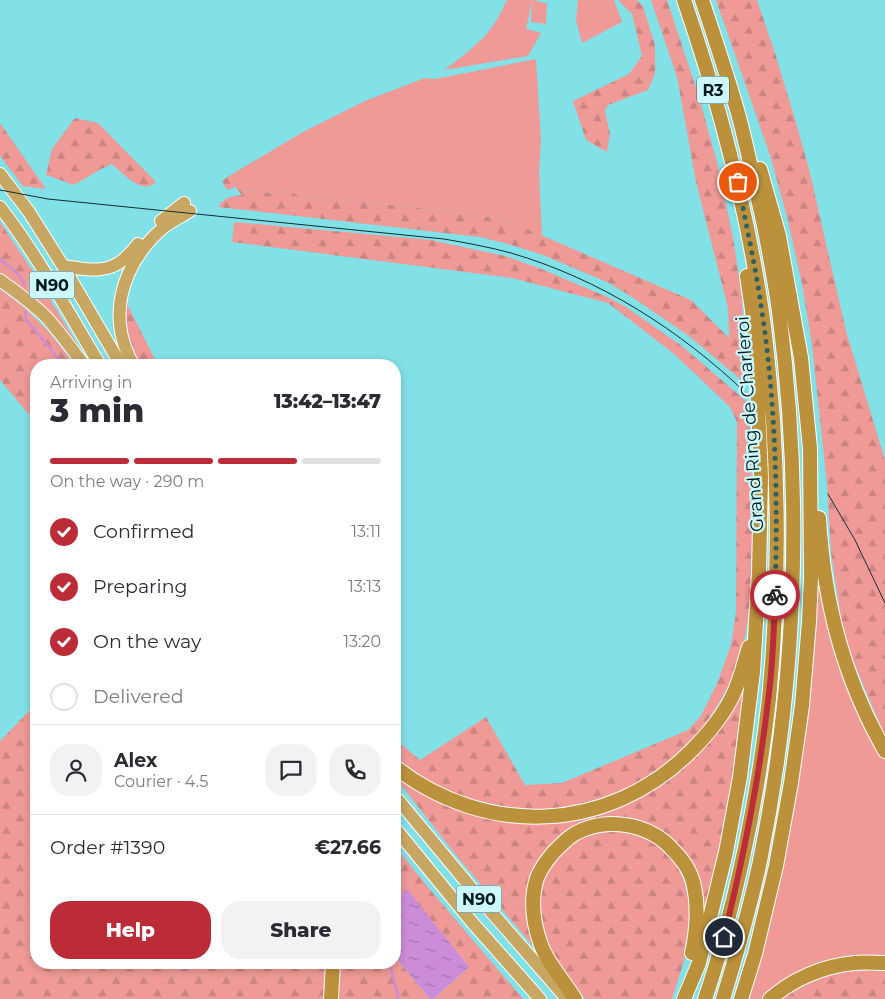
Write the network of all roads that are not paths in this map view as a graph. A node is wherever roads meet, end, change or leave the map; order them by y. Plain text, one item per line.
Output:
1 (684, 0) edge
2 (702, 0) edge
3 (739, 118) junction
4 (0, 174) edge
5 (738, 182) junction
6 (0, 207) edge
7 (63, 266) junction
8 (0, 280) edge
9 (80, 359) edge
10 (96, 359) edge
11 (117, 359) edge
12 (131, 359) edge
13 (810, 448) junction
14 (756, 624) junction
15 (885, 750) edge
16 (401, 772) edge
17 (401, 803) edge
18 (401, 835) edge
19 (885, 963) edge
20 (332, 969) edge
21 (685, 996) edge
22 (330, 999) edge
23 (540, 999) edge
24 (567, 999) edge
25 (575, 999) edge
26 (705, 999) edge
27 (723, 999) edge
28 (742, 999) edge
29 (770, 999) edge

1 - 5 highway, Grand Ring de Charleroi / R3
2 - 3 highway, Grand Ring de Charleroi / R3
3 - 13 highway
3 - 27 highway, Grand Ring de Charleroi / R3
4 - 7 highway, N90
5 - 14 highway
5 - 26 highway, Grand Ring de Charleroi / R3
6 - 10 highway, N90
7 - 11 highway, N90
7 - 12 highway
8 - 9 highway
13 - 15 highway
13 - 28 highway
14 - 16 highway
14 - 21 highway
17 - 24 highway, N90
18 - 23 highway, N90
19 - 29 highway
20 - 22 highway
21 - 25 highway

